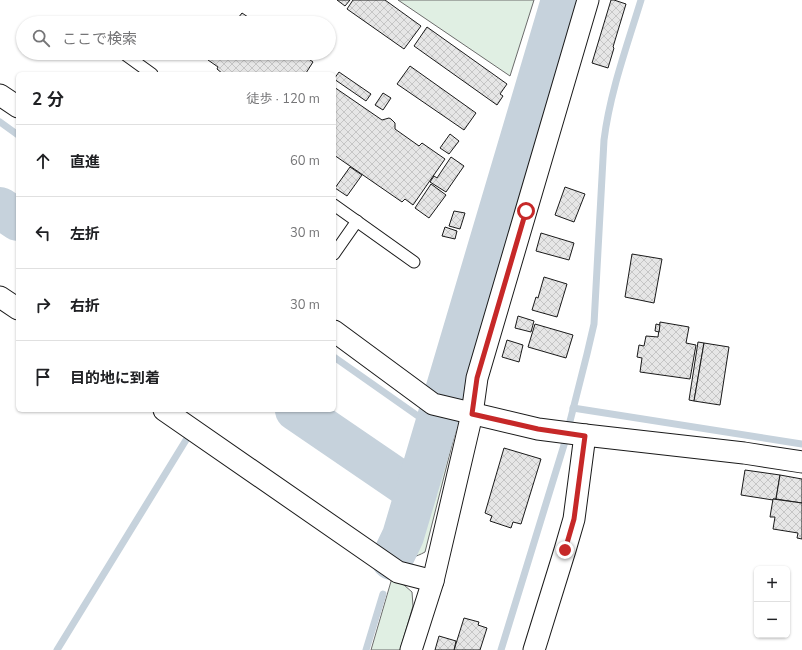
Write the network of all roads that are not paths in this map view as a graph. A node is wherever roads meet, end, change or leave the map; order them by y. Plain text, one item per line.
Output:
1 (588, 0) edge
2 (133, 60) edge
3 (149, 72) edge
4 (0, 94) edge
5 (16, 106) edge
6 (336, 206) edge
7 (357, 222) junction
8 (336, 251) edge
9 (414, 262) dead end
10 (0, 297) edge
11 (16, 308) edge
12 (336, 332) edge
13 (463, 411) junction
14 (167, 412) edge
15 (572, 434) junction
16 (802, 462) edge
17 (433, 581) junction
18 (412, 650) edge
19 (534, 650) edge

1 - 13 street
2 - 3 lane
4 - 5 street
6 - 7 lane
7 - 8 lane
7 - 9 lane
10 - 11 street
12 - 13 street
13 - 15 street
13 - 17 street
14 - 17 street
15 - 16 street
15 - 19 street
17 - 18 street

